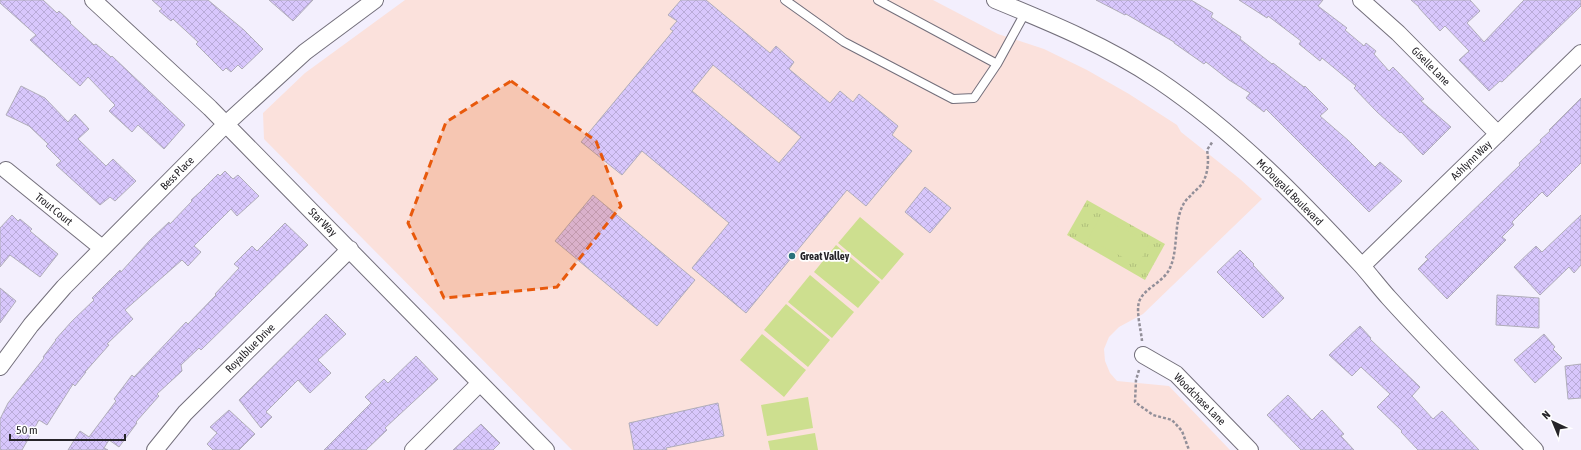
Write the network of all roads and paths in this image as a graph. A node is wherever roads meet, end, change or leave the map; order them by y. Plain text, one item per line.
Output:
1 (93, 0) edge
2 (785, 0) edge
3 (878, 0) edge
4 (995, 0) edge
5 (1361, 0) edge
6 (367, 2) edge
7 (1025, 13) junction
8 (1581, 53) edge
9 (997, 64) junction
10 (226, 124) junction
11 (1222, 128) junction
12 (1498, 134) junction
13 (6, 170) dead end
14 (102, 248) junction
15 (350, 249) junction
16 (1362, 266) junction
17 (1143, 355) junction
18 (0, 367) edge
19 (480, 383) junction
20 (156, 450) edge
21 (413, 450) edge
22 (546, 450) edge
23 (1189, 450) edge
24 (1250, 450) edge
25 (1535, 450) edge

1 - 10 street, Star Way
2 - 9 lane
3 - 9 lane
4 - 7 street, McDougald Boulevard
5 - 12 street, Giselle Lane
6 - 10 street, Bess Place
7 - 9 lane
7 - 11 street, McDougald Boulevard
8 - 12 street, Ashlynn Way
10 - 14 street, Bess Place
10 - 15 street, Star Way
11 - 16 street, McDougald Boulevard
11 - 17 path
12 - 16 street, Ashlynn Way
13 - 14 street, Trout Court
14 - 18 street, Bess Place
15 - 19 street, Star Way
15 - 20 street, Royalblue Drive
16 - 25 street, McDougald Boulevard
17 - 23 path
17 - 24 street, Woodchase Lane
19 - 21 street
19 - 22 street, Star Way

